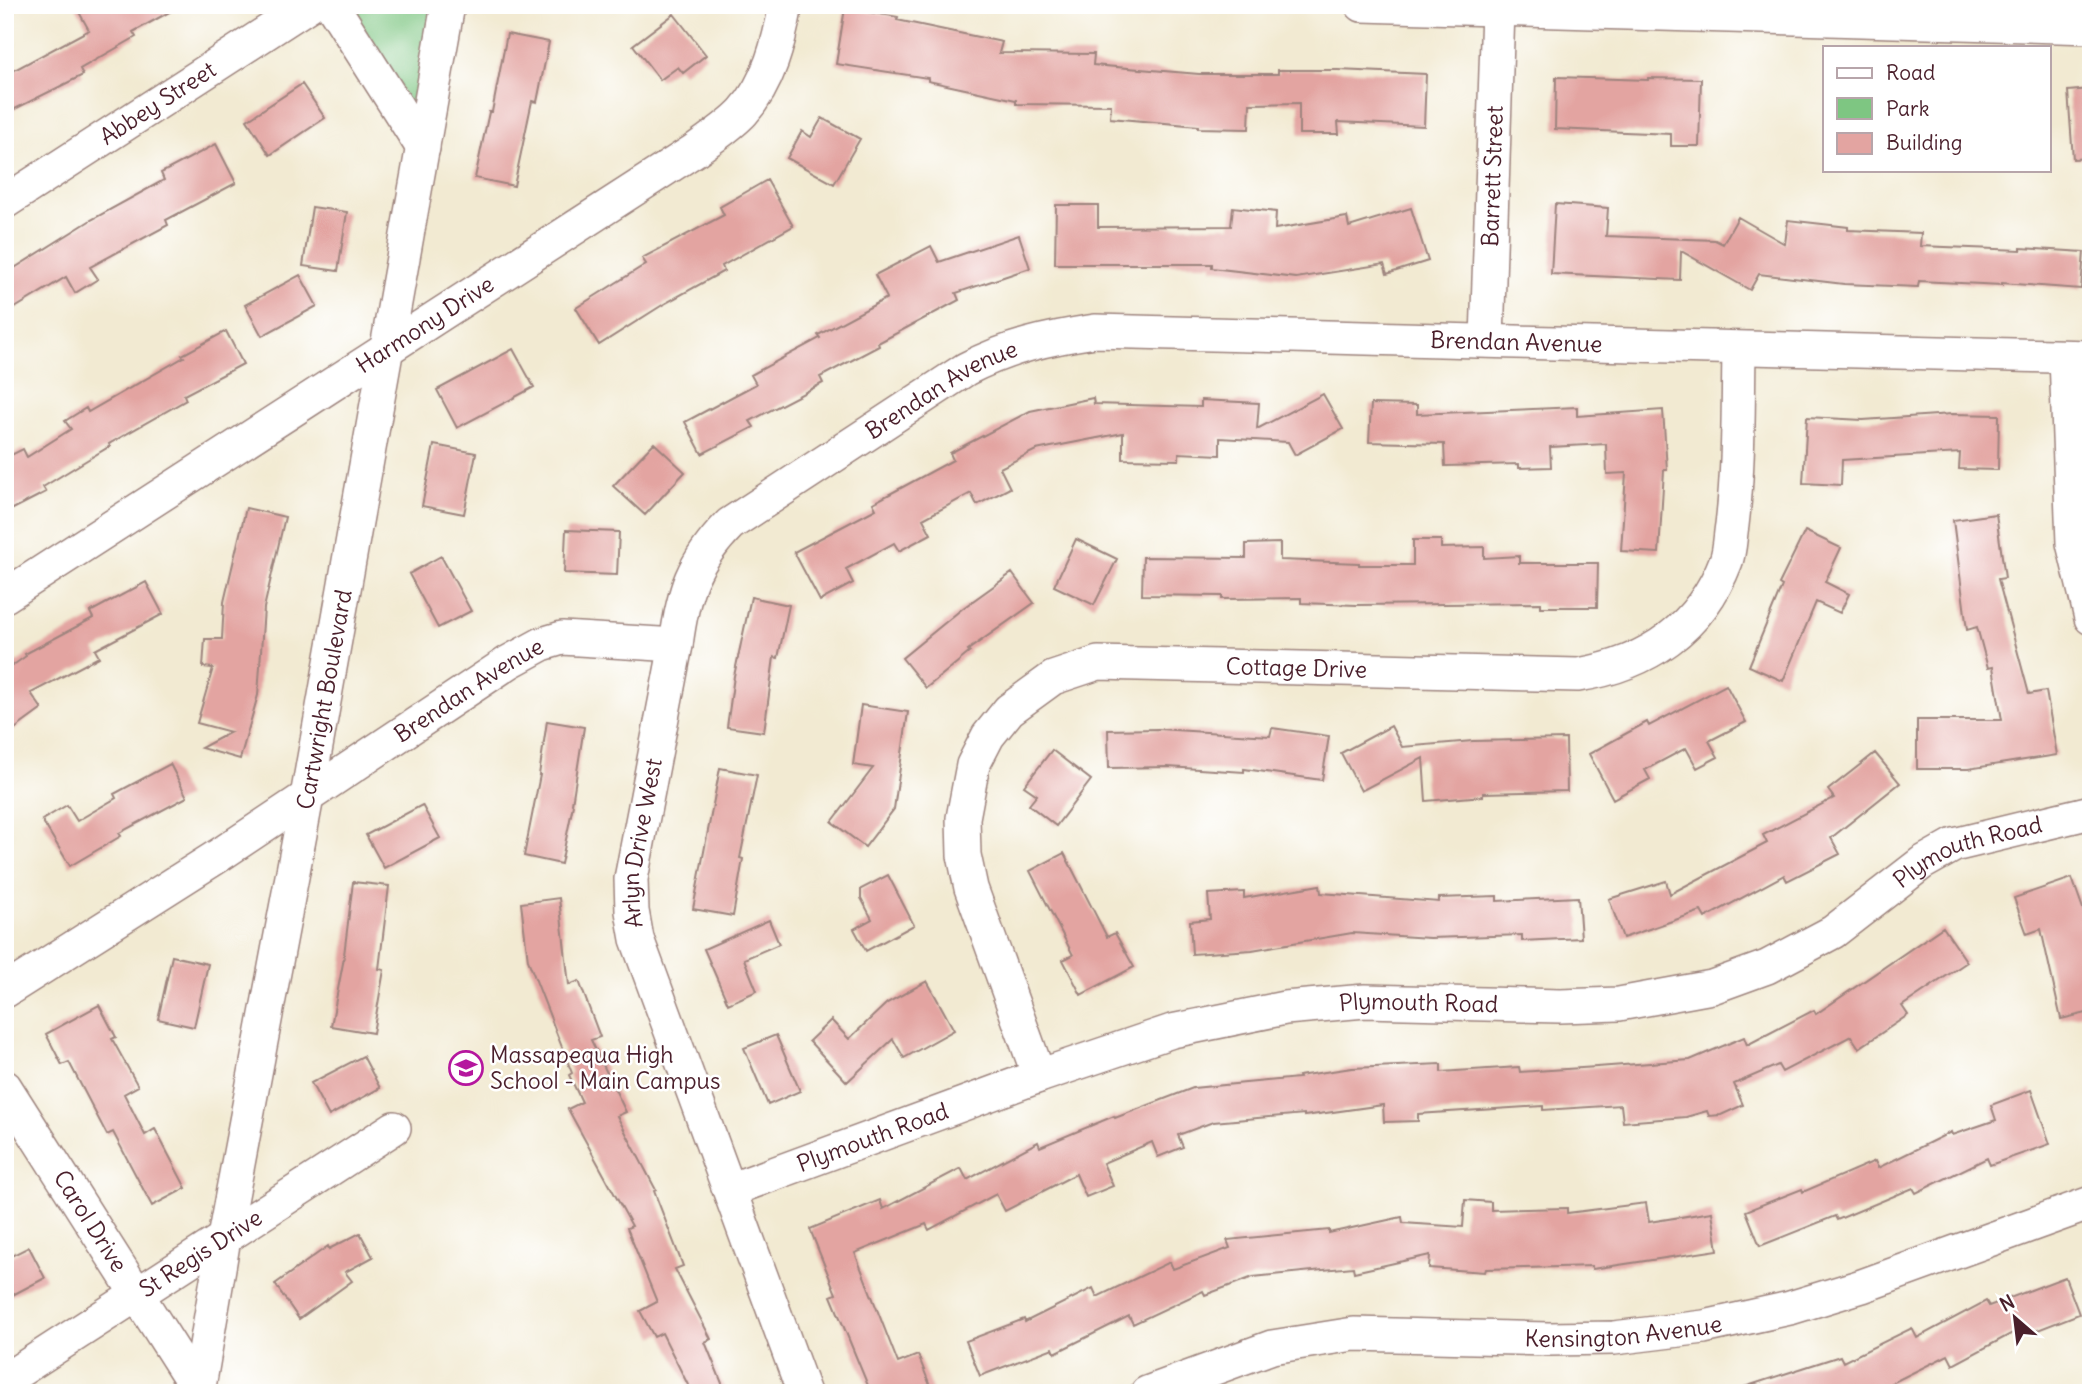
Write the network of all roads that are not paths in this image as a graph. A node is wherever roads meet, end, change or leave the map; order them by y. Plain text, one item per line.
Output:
1 (310, 5) edge
2 (332, 5) edge
3 (448, 5) edge
4 (786, 5) edge
5 (1362, 5) edge
6 (1498, 9) junction
7 (1734, 11) edge
8 (2091, 27) edge
9 (423, 148) junction
10 (5, 202) edge
11 (1487, 340) junction
12 (387, 348) junction
13 (1739, 349) junction
14 (2079, 357) edge
15 (5, 596) edge
16 (2091, 618) edge
17 (676, 645) junction
18 (307, 797) junction
19 (2091, 812) edge
20 (5, 990) edge
21 (1040, 1076) junction
22 (5, 1087) edge
23 (394, 1128) dead end
24 (730, 1190) junction
25 (2091, 1203) edge
26 (224, 1238) junction
27 (138, 1294) junction
28 (5, 1380) edge
29 (198, 1392) edge
30 (804, 1393) edge
31 (1147, 1393) edge

1 - 10 street, Abbey Street
2 - 9 street
3 - 9 street, Cartwright Boulevard
4 - 12 street, Harmony Drive
5 - 6 street
6 - 7 street
6 - 11 street, Barrett Street
7 - 8 street
9 - 12 street, Cartwright Boulevard
11 - 13 street, Brendan Avenue
11 - 17 street, Brendan Avenue
12 - 15 street, Harmony Drive
12 - 18 street, Cartwright Boulevard
13 - 14 street, Brendan Avenue
13 - 21 street, Cottage Drive
14 - 16 street
17 - 18 street, Brendan Avenue
17 - 24 street, Arlyn Drive West
18 - 20 street, Brendan Avenue
18 - 26 street, Cartwright Boulevard
19 - 21 street, Plymouth Road
21 - 24 street, Plymouth Road
22 - 27 street, Carol Drive
23 - 26 street, St Regis Drive
24 - 30 street, Arlyn Drive West
25 - 31 street, Kensington Avenue
26 - 27 street, St Regis Drive
26 - 29 street, Cartwright Boulevard
27 - 28 street, St Regis Drive
27 - 29 street, Carol Drive

